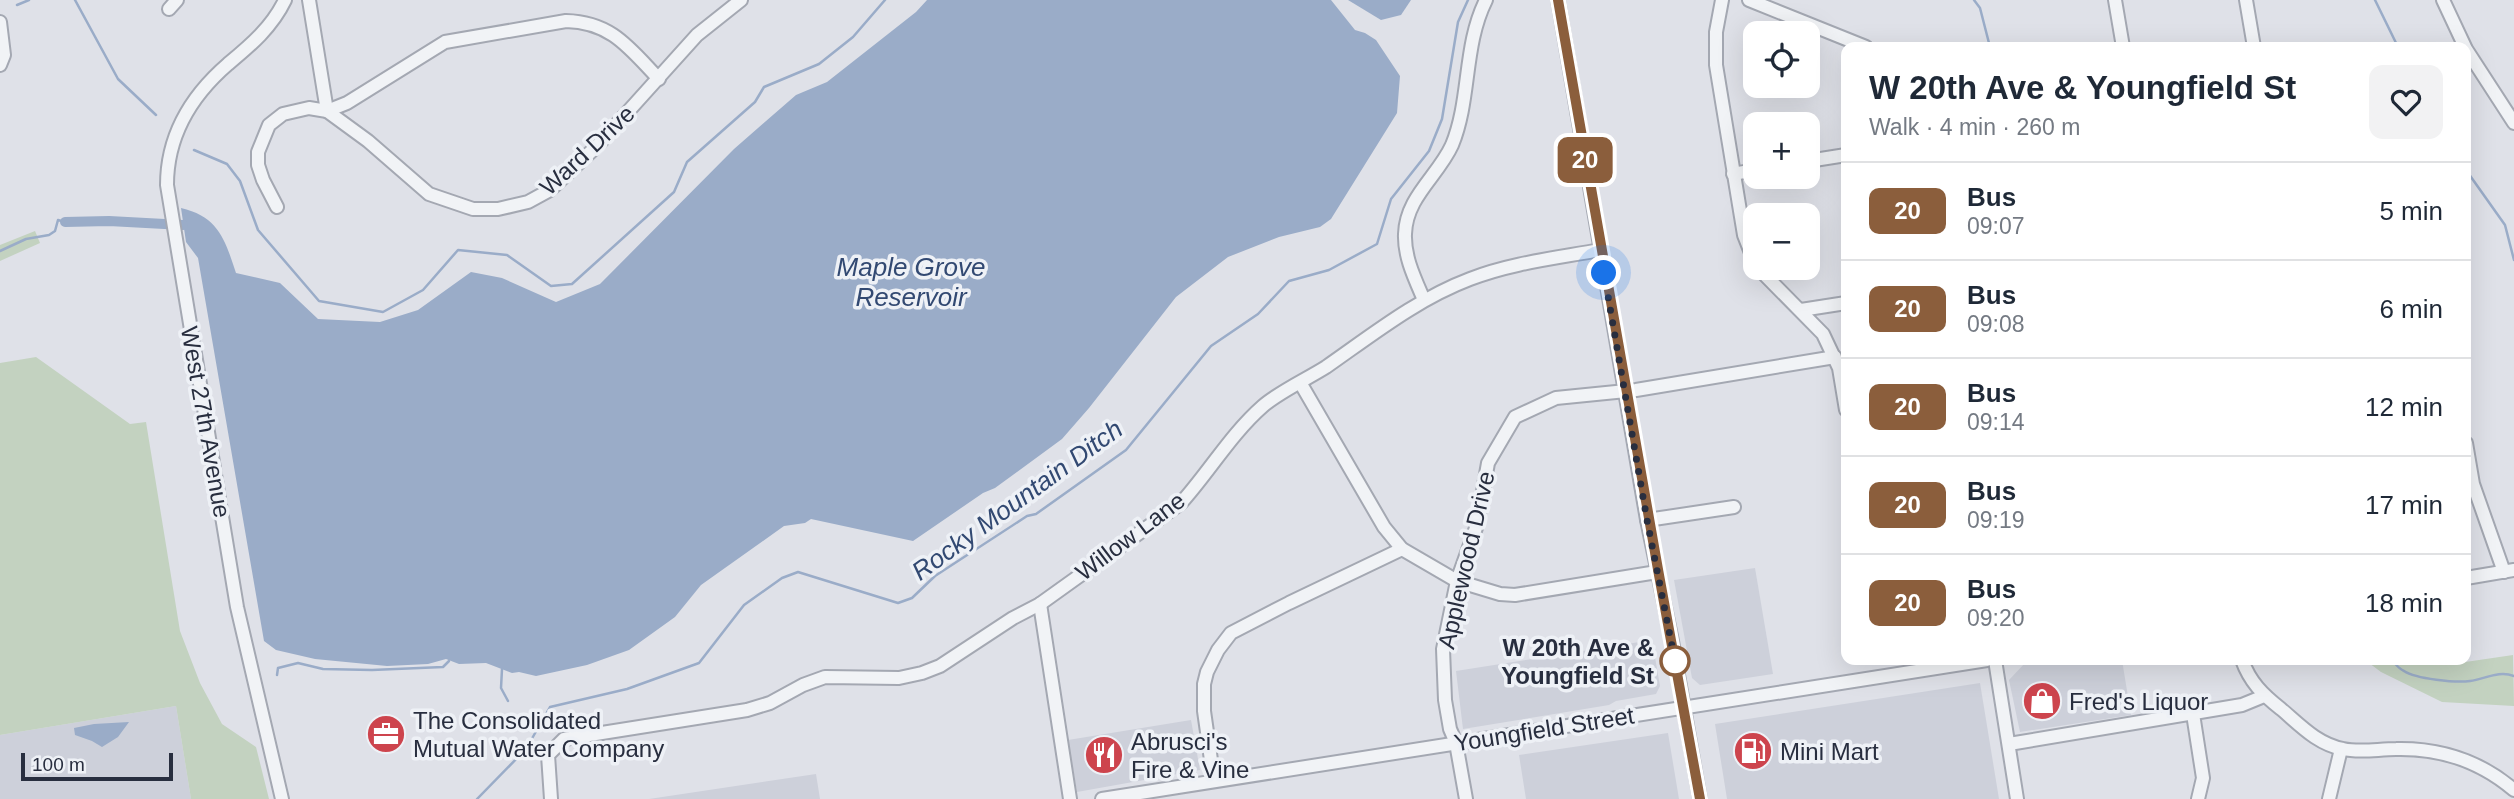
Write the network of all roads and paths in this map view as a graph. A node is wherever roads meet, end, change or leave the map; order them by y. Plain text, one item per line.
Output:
1 (285, 0) edge
2 (309, 0) edge
3 (741, 0) edge
4 (1486, 0) edge
5 (1558, 0) edge
6 (1722, 0) edge
7 (1749, 0) edge
8 (2115, 0) edge
9 (2246, 0) edge
10 (2443, 0) edge
11 (0, 22) edge
12 (1854, 42) edge
13 (2122, 42) edge
14 (2252, 42) edge
15 (2462, 42) edge
16 (2471, 57) edge
17 (0, 65) edge
18 (659, 79) junction
19 (327, 111) junction
20 (2514, 123) edge
21 (1841, 156) edge
22 (1820, 159) edge
23 (1743, 172) edge
24 (1733, 174) junction
25 (277, 207) dead end
26 (1743, 229) edge
27 (1600, 250) junction
28 (1770, 280) edge
29 (1424, 300) junction
30 (1841, 304) edge
31 (1801, 310) junction
32 (1835, 357) junction
33 (1841, 376) edge
34 (1301, 384) junction
35 (1626, 389) junction
36 (2471, 472) edge
37 (1734, 507) dead end
38 (1647, 520) junction
39 (1402, 549) junction
40 (2509, 571) edge
41 (1657, 572) junction
42 (2471, 577) edge
43 (1457, 581) junction
44 (1040, 604) junction
45 (1924, 665) edge
46 (1996, 665) edge
47 (2244, 665) edge
48 (2264, 696) junction
49 (1683, 708) junction
50 (2193, 714) junction
51 (1457, 743) junction
52 (2009, 744) junction
53 (2341, 749) junction
54 (1214, 781) junction
55 (2514, 790) edge
56 (1120, 798) edge
57 (282, 799) edge
58 (551, 799) edge
59 (1070, 799) edge
60 (1102, 799) edge
61 (1466, 799) edge
62 (1700, 799) edge
63 (2017, 799) edge
64 (2198, 799) edge
65 (2329, 799) edge

1 - 57 street, West 27th Avenue
2 - 19 street
3 - 18 street, Ward Drive
4 - 29 street
5 - 27 street
6 - 24 street
7 - 12 street
8 - 13 street
9 - 14 street
10 - 15 street
11 - 17 street
16 - 20 street
18 - 19 street
18 - 19 street, Ward Drive
19 - 25 street
21 - 22 street
23 - 24 street
24 - 26 street
27 - 29 street, Willow Lane
27 - 35 street
28 - 31 street
29 - 34 street, Willow Lane
30 - 31 street
31 - 32 street
32 - 33 street
32 - 35 street, Applewood Drive
34 - 39 street
34 - 44 street, Willow Lane
35 - 38 street
35 - 43 street, Applewood Drive
36 - 40 street
37 - 38 street
38 - 41 street
39 - 43 street
39 - 54 street
40 - 42 street
41 - 43 street
41 - 49 street
43 - 51 street, Applewood Drive
44 - 58 street, Willow Lane
44 - 59 street
45 - 49 street, Youngfield Street
46 - 52 street
47 - 48 street
48 - 50 street
48 - 53 street
49 - 51 street, Youngfield Street
49 - 62 street
50 - 52 street
50 - 64 street
51 - 54 street, Youngfield Street
51 - 61 street, Applewood Drive
52 - 63 street
53 - 55 street
53 - 65 street
54 - 56 street, Youngfield Street
56 - 60 street, Youngfield Street

